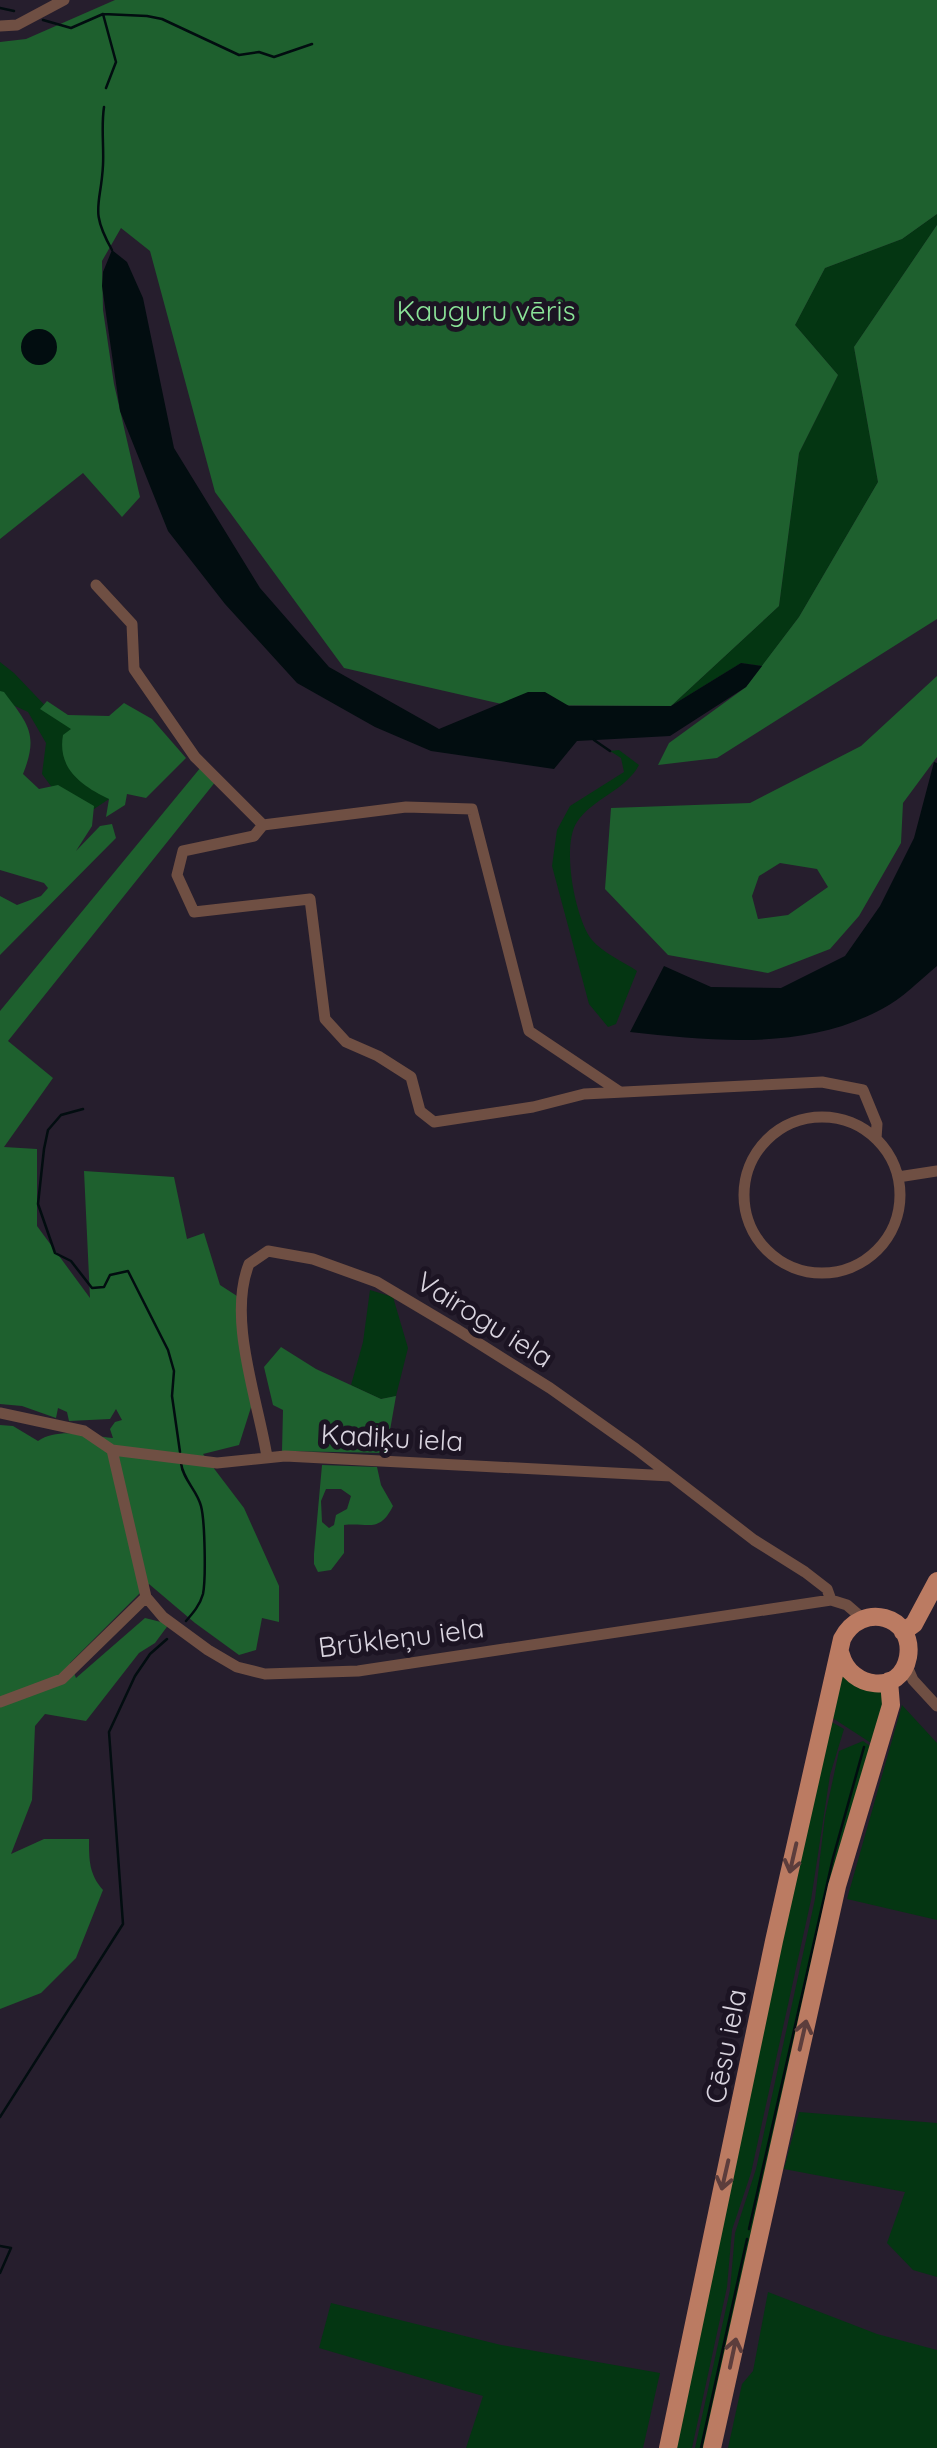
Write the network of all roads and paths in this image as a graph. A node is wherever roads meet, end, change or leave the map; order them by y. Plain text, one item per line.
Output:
1 (64, 0) edge
2 (0, 26) edge
3 (96, 585) dead end
4 (263, 825) junction
5 (620, 1092) junction
6 (876, 1139) junction
7 (937, 1171) edge
8 (898, 1177) junction
9 (0, 1413) edge
10 (112, 1450) junction
11 (266, 1457) junction
12 (672, 1476) junction
13 (937, 1581) edge
14 (146, 1597) junction
15 (833, 1600) junction
16 (937, 1609) edge
17 (856, 1622) junction
18 (841, 1655) junction
19 (900, 1661) junction
20 (0, 1702) edge
21 (937, 1707) edge
22 (668, 2448) edge
23 (712, 2448) edge

1 - 2 street
3 - 4 street
4 - 5 street
4 - 5 street
5 - 6 street
6 - 8 street
6 - 8 street
7 - 8 street
9 - 10 street
10 - 11 street, Kadiķu iela
10 - 14 street
11 - 12 street, Kadiķu iela
11 - 12 street, Vairogu iela
12 - 15 street, Vairogu iela
13 - 19 main road
14 - 15 street, Brūkleņu iela
14 - 20 street
15 - 17 street
16 - 19 main road
17 - 18 main road, Cēsu iela
17 - 19 main road
18 - 19 main road
18 -> 22 main road, Cēsu iela
19 - 21 street
23 -> 19 main road

